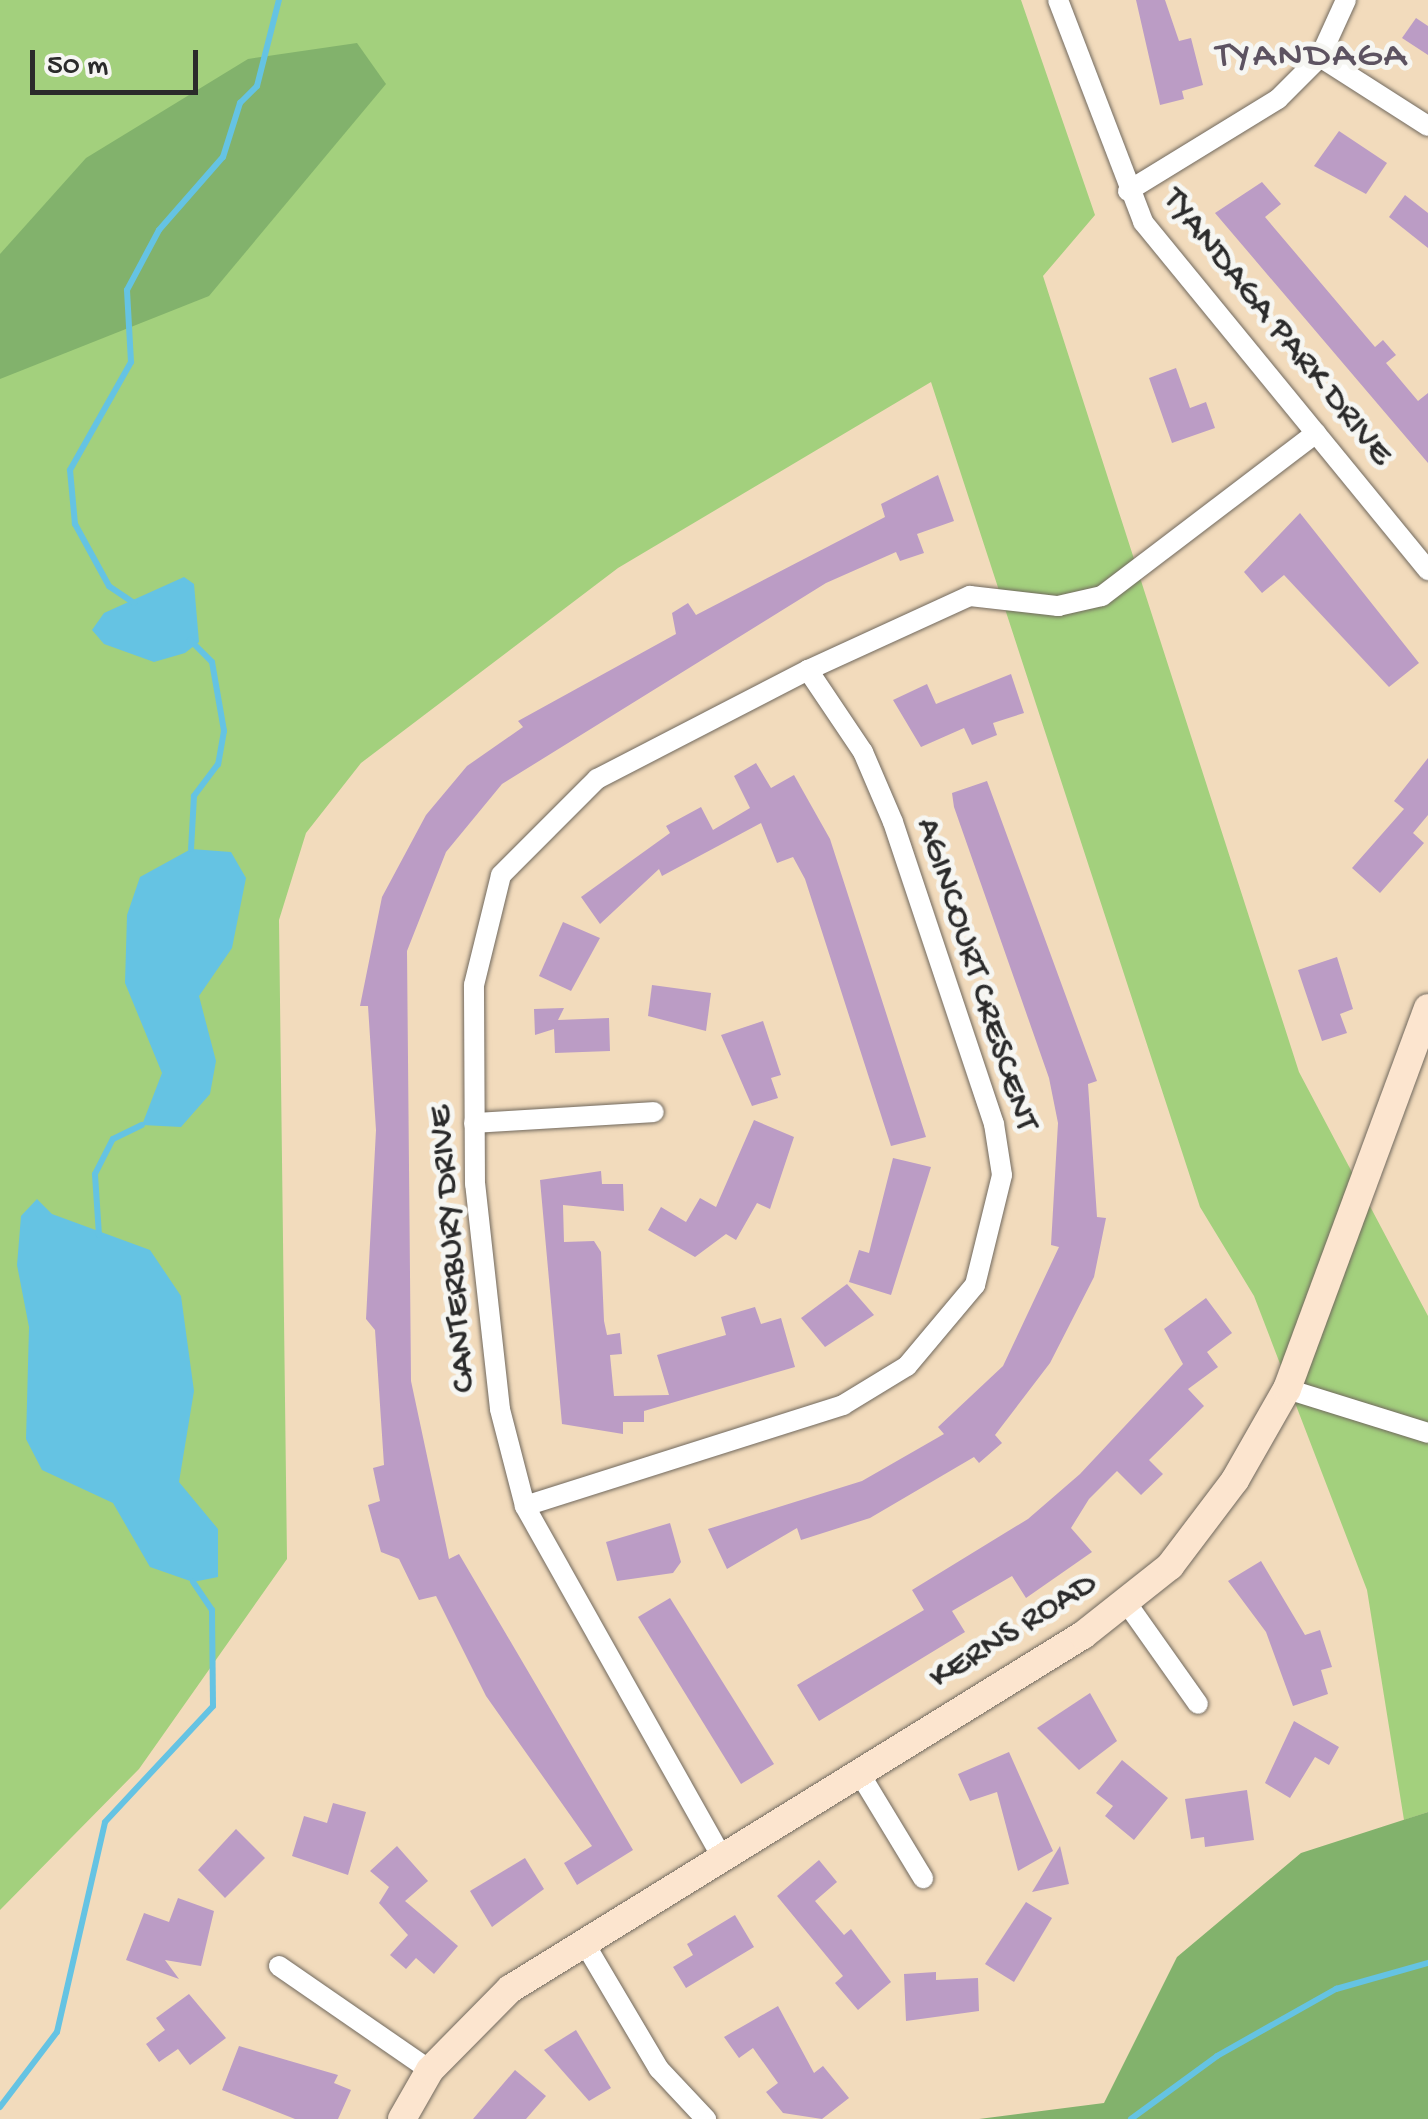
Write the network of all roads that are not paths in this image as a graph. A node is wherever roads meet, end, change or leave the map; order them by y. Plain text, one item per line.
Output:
1 (1058, 0) edge
2 (1346, 0) edge
3 (1320, 57) junction
4 (1428, 126) edge
5 (1128, 192) junction
6 (1316, 432) junction
7 (1428, 570) edge
8 (808, 670) junction
9 (1428, 1008) edge
10 (654, 1112) dead end
11 (474, 1123) junction
12 (1287, 1389) junction
13 (1428, 1433) edge
14 (525, 1506) junction
15 (1128, 1605) junction
16 (1198, 1704) dead end
17 (860, 1774) junction
18 (724, 1861) junction
19 (923, 1878) dead end
20 (584, 1944) junction
21 (279, 1966) dead end
22 (430, 2070) junction
23 (402, 2119) edge
24 (706, 2119) edge

1 - 5 street, TYANDAGA PARK DRIVE
2 - 3 street
3 - 4 street
3 - 5 street
5 - 6 street, TYANDAGA PARK DRIVE
6 - 7 street, TYANDAGA PARK DRIVE
6 - 8 street, CANTERBURY DRIVE
8 - 11 street, CANTERBURY DRIVE
8 - 14 street, AGINCOURT CRESCENT
9 - 12 street, KERNS ROAD
10 - 11 street
11 - 14 street, CANTERBURY DRIVE
12 - 13 street
12 - 15 street, KERNS ROAD
14 - 18 street, CANTERBURY DRIVE
15 - 16 street
15 - 17 street, KERNS ROAD
17 - 18 street, KERNS ROAD
17 - 19 street
18 - 20 street, KERNS ROAD
20 - 22 street, KERNS ROAD
20 - 24 street
21 - 22 street
22 - 23 street, KERNS ROAD

